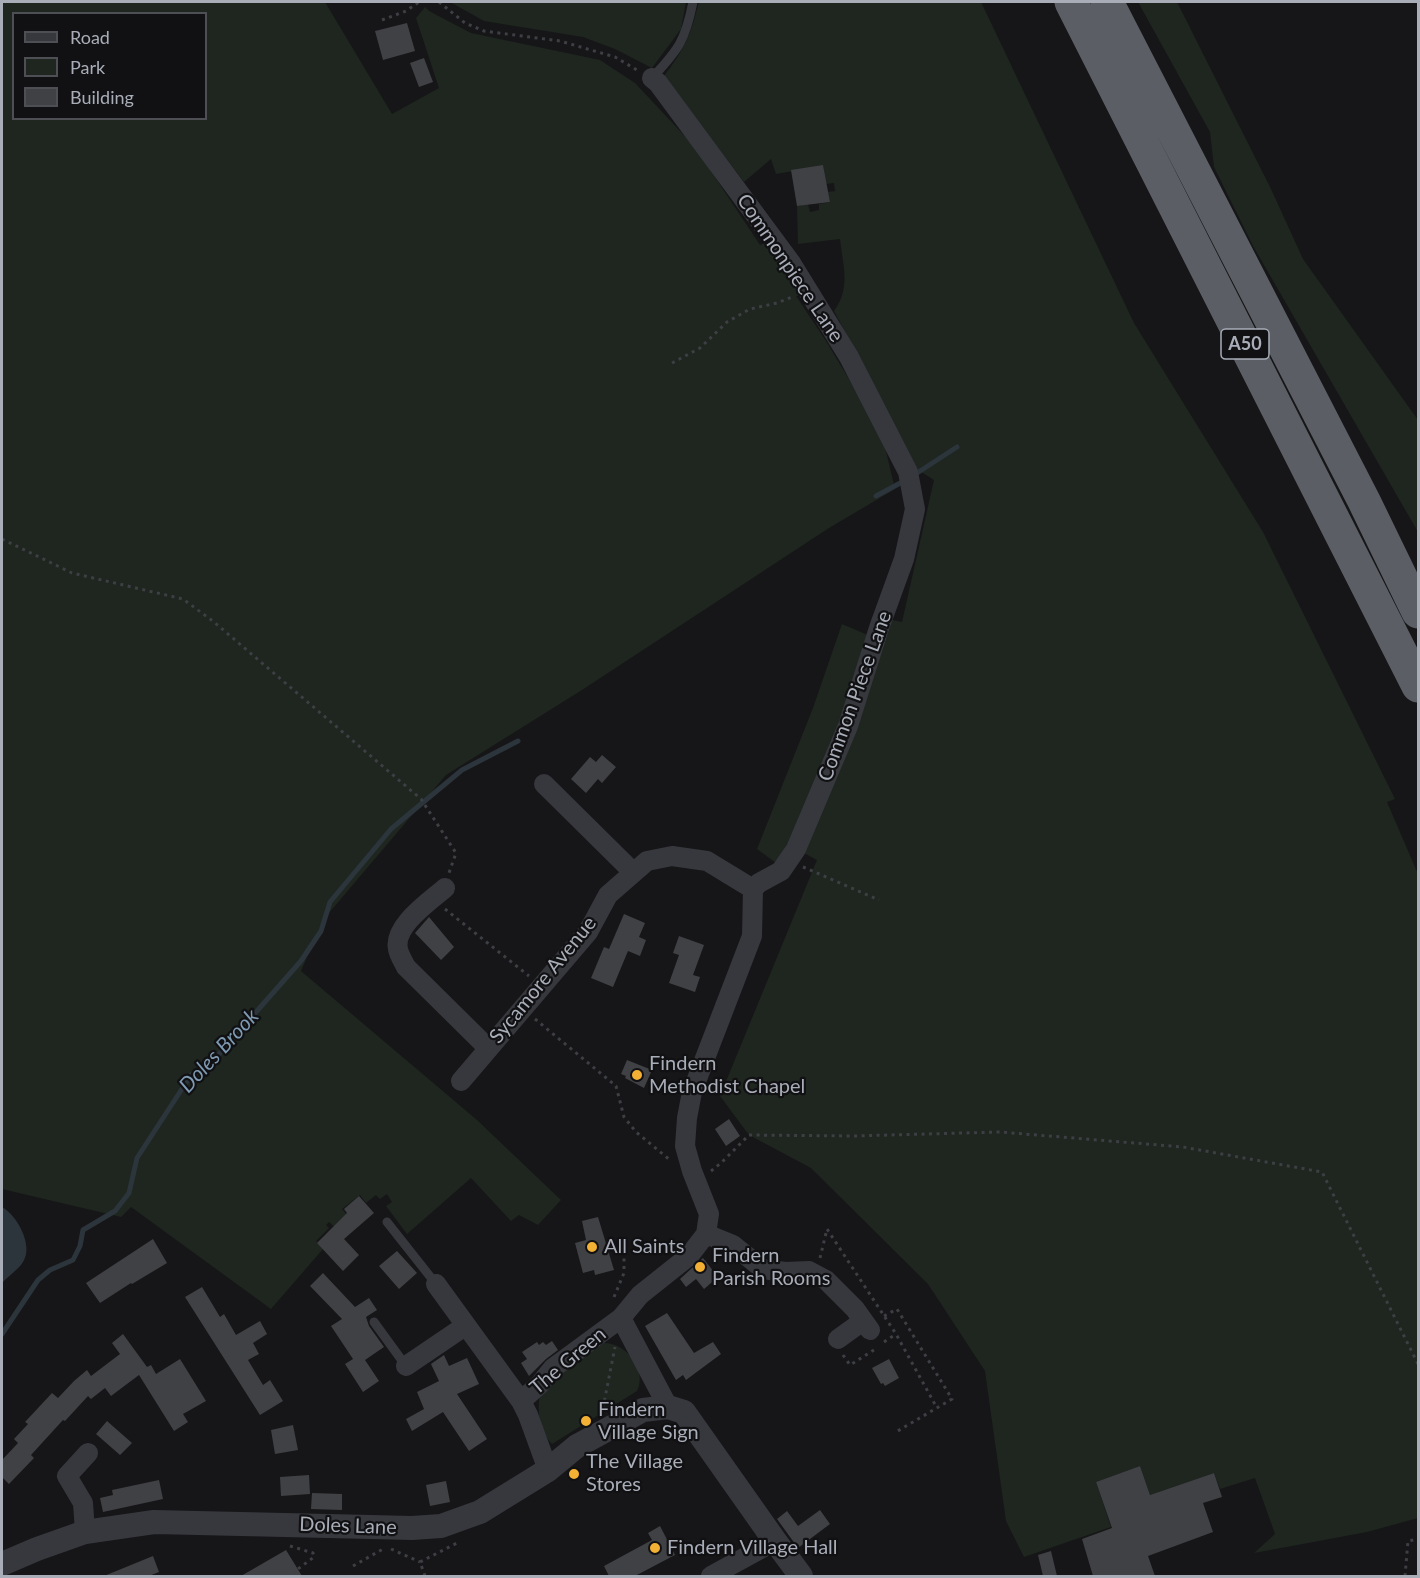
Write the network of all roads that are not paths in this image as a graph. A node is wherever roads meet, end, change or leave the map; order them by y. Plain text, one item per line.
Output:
1 (693, 2) edge
2 (1071, 2) edge
3 (1107, 2) edge
4 (651, 78) joint
5 (910, 479) joint
6 (1419, 612) edge
7 (1419, 686) edge
8 (544, 784) dead end
9 (633, 872) junction
10 (445, 888) road end
11 (753, 889) junction
12 (488, 1048) junction
13 (461, 1081) dead end
14 (387, 1222) dead end
15 (706, 1234) junction
16 (436, 1284) joint
17 (621, 1318) junction
18 (374, 1322) dead end
19 (465, 1326) junction
20 (838, 1339) road end
21 (406, 1366) joint
22 (521, 1401) junction
23 (668, 1407) junction
24 (88, 1453) dead end
25 (548, 1470) junction
26 (85, 1532) junction
27 (775, 1541) junction
28 (2, 1564) edge
29 (711, 1576) edge
30 (801, 1576) edge

1 - 4 lane
2 - 7 highway, A50
3 - 6 highway, A50
4 - 5 street, Commonpiece Lane
5 - 11 street, Common Piece Lane
8 - 9 street
9 - 11 street, Sycamore Avenue
9 - 12 street, Sycamore Avenue
10 - 12 street
11 - 15 street
12 - 13 street, Sycamore Avenue
14 - 16 lane
15 - 17 street
15 - 20 street
16 - 19 street, The Green
17 - 22 street, The Green
17 - 23 street, The Green
18 - 21 lane
19 - 21 street
19 - 22 street, The Green
22 - 25 street, The Green
23 - 25 street, Doles Lane
23 - 27 street
24 - 26 street
25 - 26 street, Doles Lane
26 - 28 street, Doles Lane
27 - 29 street
27 - 30 street

